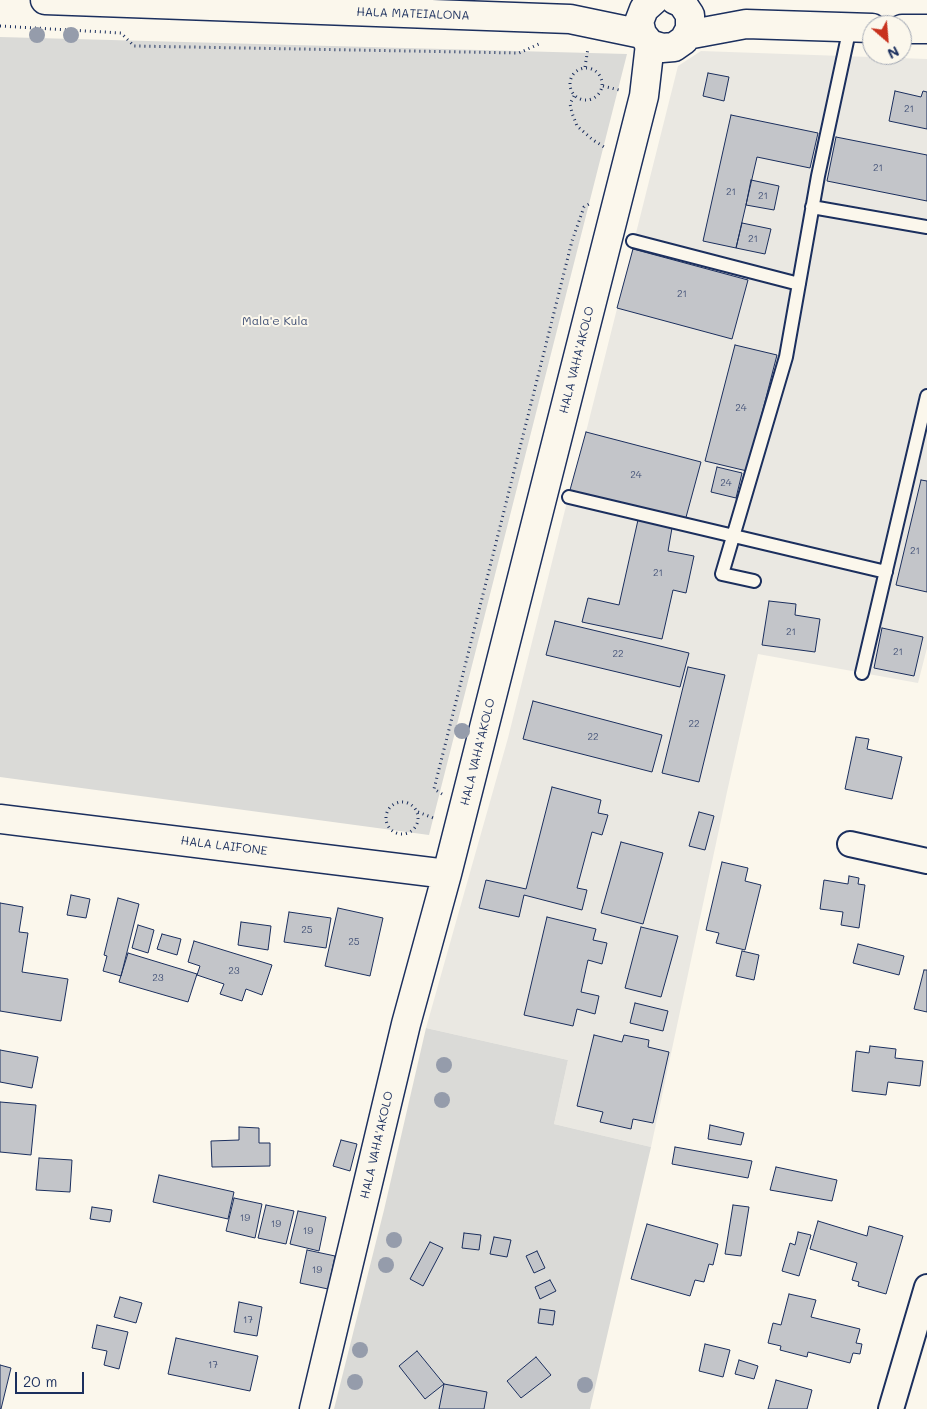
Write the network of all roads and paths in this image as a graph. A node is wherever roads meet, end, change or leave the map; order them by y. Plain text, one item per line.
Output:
1 (45, 0) edge
2 (256, 4) edge
3 (446, 7) edge
4 (668, 18) edge
5 (0, 26) edge
6 (861, 28) edge
7 (912, 29) edge
8 (927, 30) edge
9 (544, 43) dead end
10 (596, 47) dead end
11 (585, 68) junction
12 (603, 86) junction
13 (634, 94) junction
14 (574, 96) junction
15 (610, 151) dead end
16 (598, 198) dead end
17 (812, 207) junction
18 (927, 227) edge
19 (633, 241) dead end
20 (799, 284) junction
21 (927, 396) edge
22 (569, 497) dead end
23 (733, 536) junction
24 (886, 572) junction
25 (754, 581) dead end
26 (862, 673) dead end
27 (446, 796) dead end
28 (418, 812) junction
29 (0, 819) edge
30 (440, 820) dead end
31 (850, 844) dead end
32 (927, 861) edge
33 (447, 874) junction
34 (927, 1287) edge
35 (314, 1409) edge
36 (891, 1409) edge

1 - 2 main road, HALA MATEIALONA
2 - 3 main road, HALA MATEIALONA
3 - 4 main road, HALA MATEIALONA
4 - 6 main road, HALA MATEIALONA
4 - 13 main road, HALA VAHA'AKOLO
5 - 9 path
6 - 17 lane
7 - 8 main road
10 - 11 path
11 - 12 path
11 - 14 path
12 - 13 path
12 - 14 path
13 - 33 main road, HALA VAHA'AKOLO
14 - 15 path
16 - 27 path
17 - 18 lane
17 - 20 lane
19 - 20 lane
20 - 23 lane
21 - 24 lane
22 - 23 lane
23 - 24 lane
23 - 25 lane
24 - 26 lane
28 - 28 path
28 - 30 path
29 - 33 main road, HALA LAIFONE
31 - 32 street
33 - 35 main road, HALA VAHA'AKOLO
34 - 36 street

